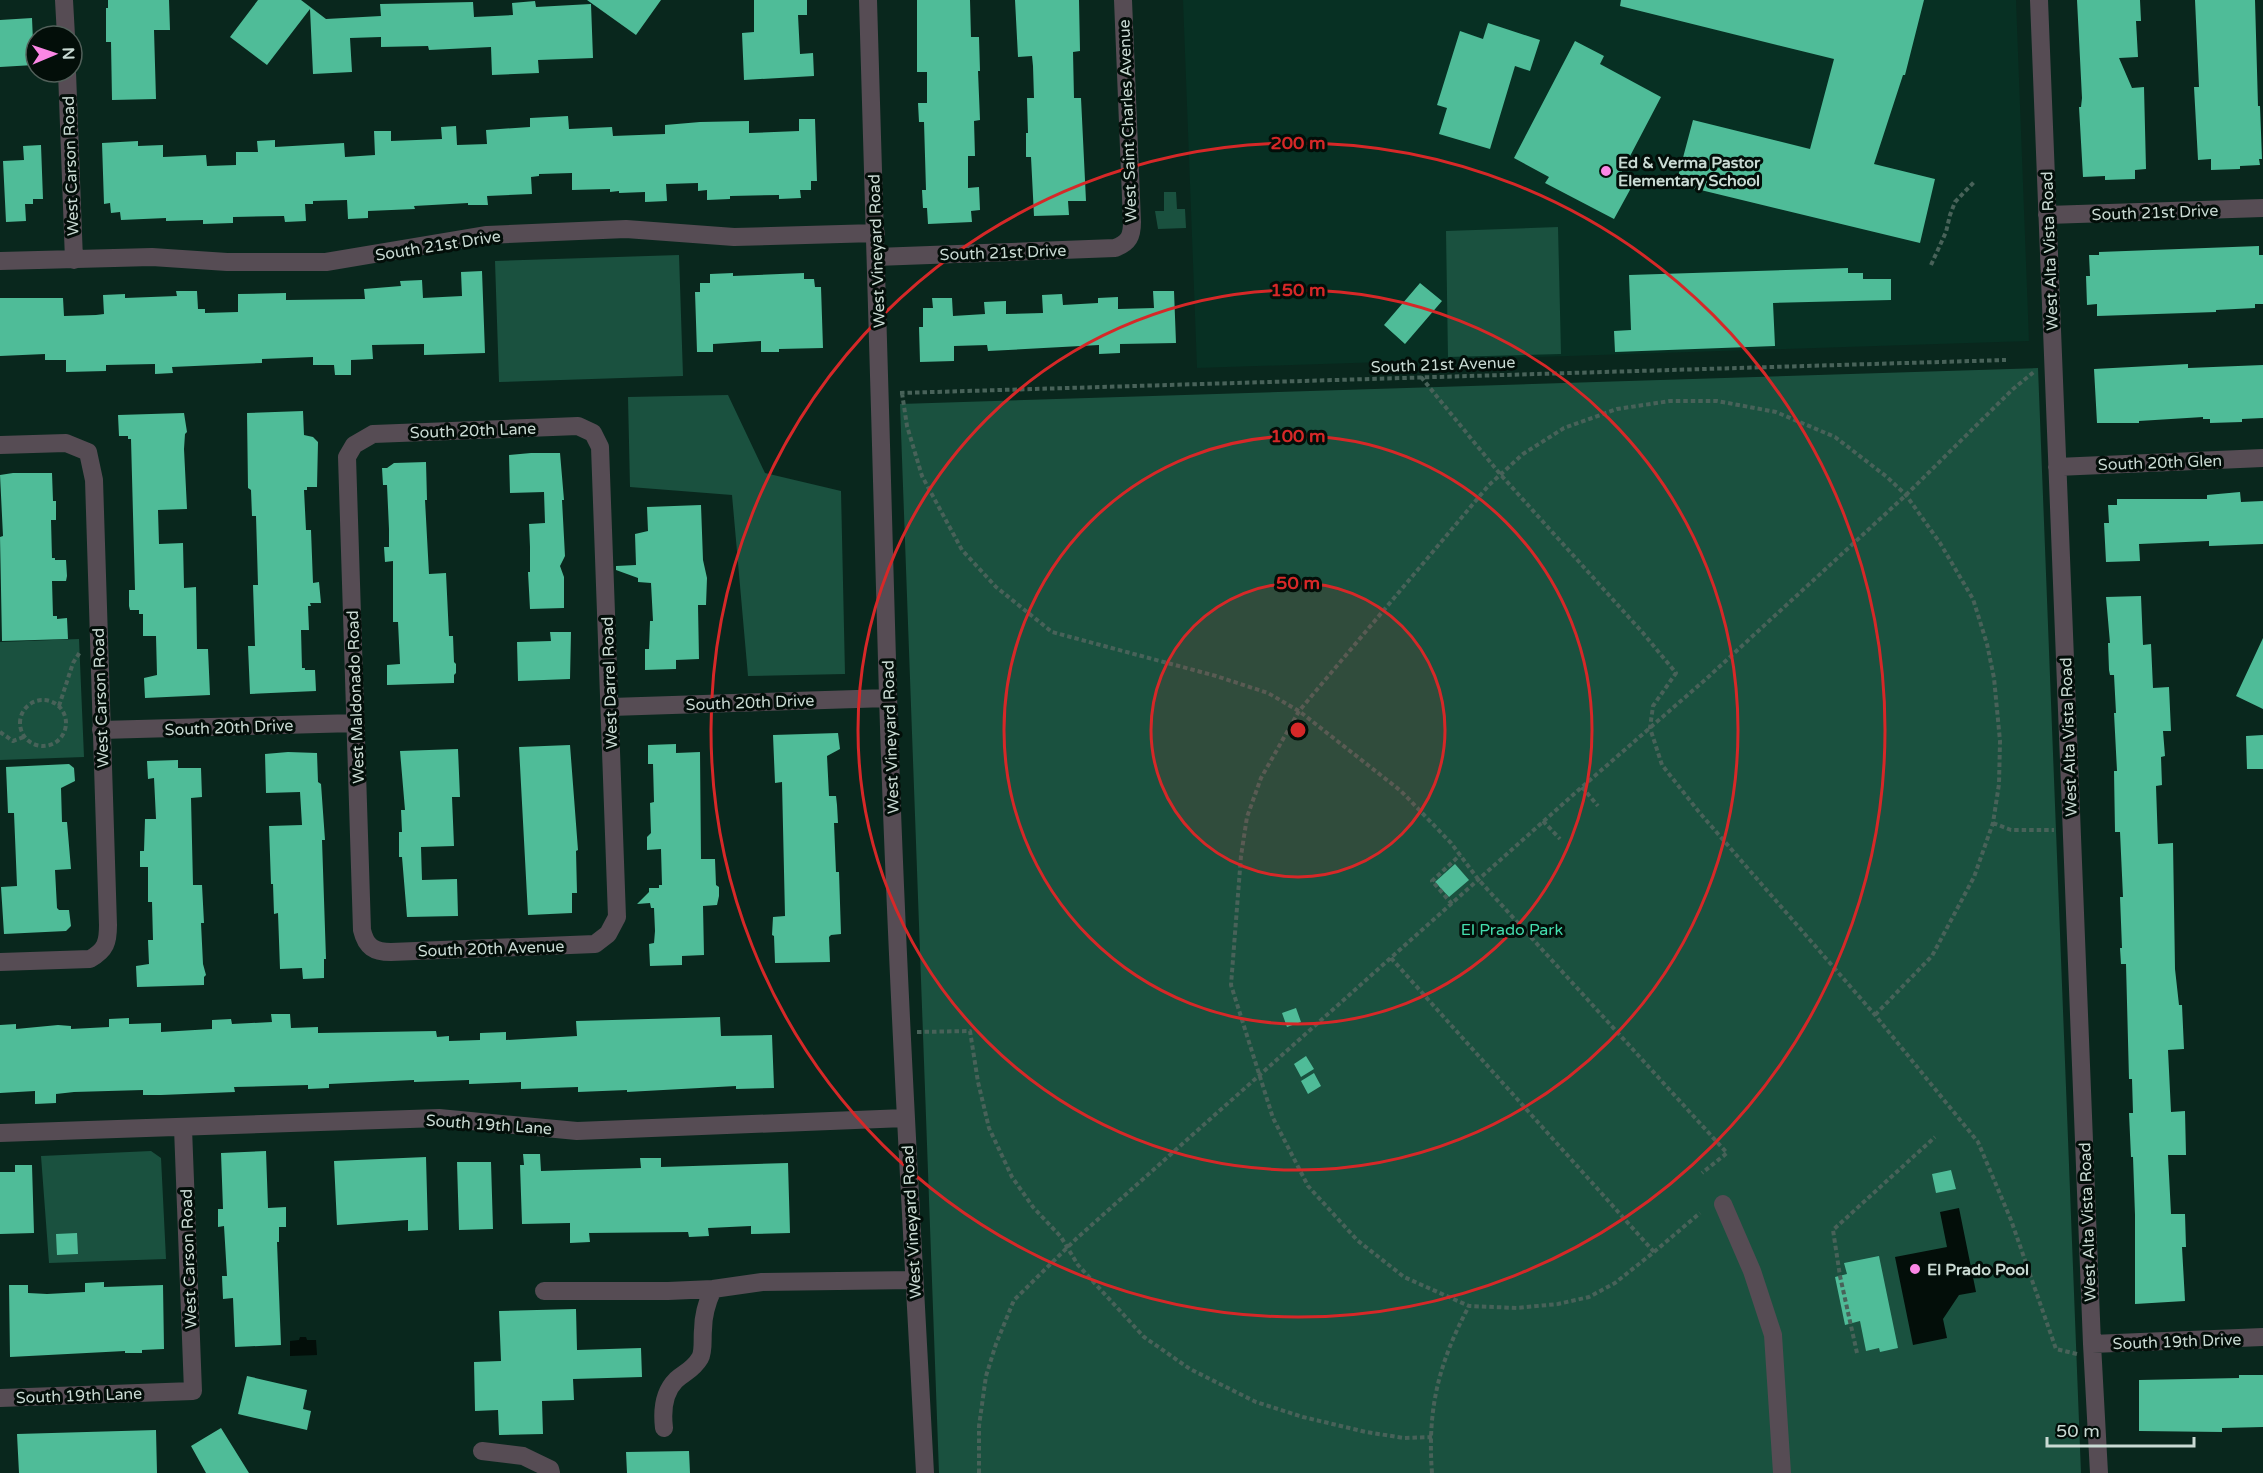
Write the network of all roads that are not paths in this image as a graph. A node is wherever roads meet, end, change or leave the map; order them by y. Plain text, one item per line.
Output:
1 (64, 0) edge
2 (868, 0) edge
3 (1123, 0) edge
4 (2039, 0) edge
5 (65, 24) edge
6 (67, 84) edge
7 (2263, 208) edge
8 (2047, 215) junction
9 (876, 233) junction
10 (1128, 242) joint
11 (876, 257) junction
12 (74, 260) junction
13 (0, 261) edge
14 (592, 433) joint
15 (0, 445) edge
16 (354, 445) joint
17 (2263, 458) edge
18 (2057, 467) junction
19 (888, 698) junction
20 (611, 707) junction
21 (356, 723) junction
22 (101, 730) junction
23 (608, 934) joint
24 (372, 949) joint
25 (0, 962) edge
26 (905, 1118) junction
27 (183, 1128) junction
28 (0, 1133) edge
29 (1723, 1204) dead end
30 (914, 1280) junction
31 (713, 1289) junction
32 (544, 1292) dead end
33 (2263, 1337) edge
34 (2092, 1350) junction
35 (193, 1391) joint
36 (0, 1398) edge
37 (664, 1428) dead end
38 (482, 1450) dead end
39 (551, 1473) edge
40 (925, 1473) edge
41 (1782, 1473) edge
42 (2099, 1473) edge

1 - 5 street
2 - 9 street, West Vineyard Road
3 - 10 street, West Saint Charles Avenue
4 - 8 street, West Alta Vista Road
6 - 12 street, West Carson Road
7 - 8 street, South 21st Drive
8 - 18 street, West Alta Vista Road
9 - 11 street, West Vineyard Road
9 - 12 street, South 21st Drive
10 - 11 street, South 21st Drive
11 - 19 street, West Vineyard Road
12 - 13 street, South 21st Drive
14 - 16 street, South 20th Lane
14 - 20 street, West Darrel Road
15 - 22 street, West Carson Road
16 - 21 street, West Maldonado Road
17 - 18 street, South 20th Glen
18 - 34 street, West Alta Vista Road
19 - 20 street, South 20th Drive
19 - 26 street, West Vineyard Road
20 - 23 street, West Darrel Road
21 - 22 street, South 20th Drive
21 - 24 street, West Maldonado Road
22 - 25 street, West Carson Road
23 - 24 street, South 20th Avenue
26 - 27 street, South 19th Lane
26 - 30 street, West Vineyard Road
27 - 28 street, South 19th Lane
27 - 35 street, West Carson Road
29 - 41 street
30 - 31 street
30 - 40 street, West Vineyard Road
31 - 32 street
31 - 37 street
33 - 34 street, South 19th Drive
34 - 42 street, West Alta Vista Road
35 - 36 street, South 19th Lane
38 - 39 street

